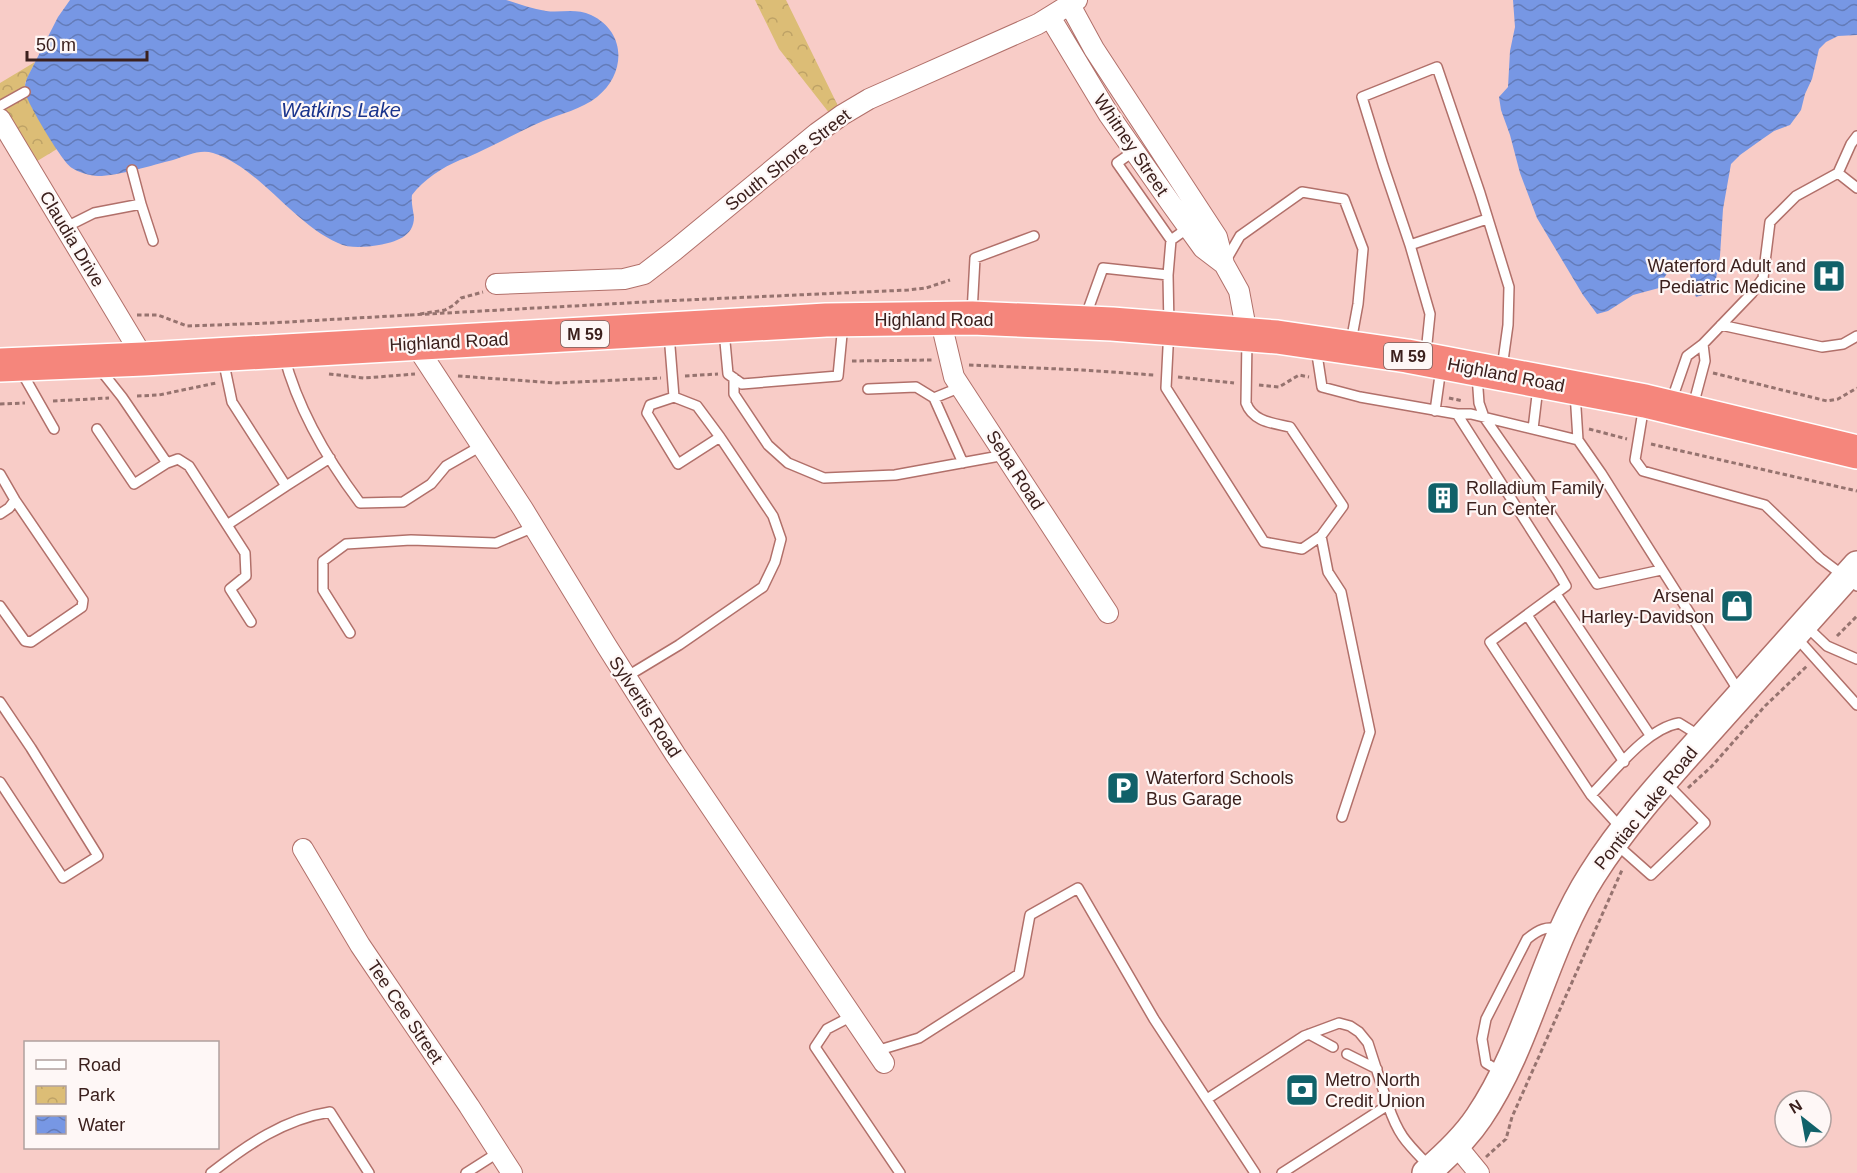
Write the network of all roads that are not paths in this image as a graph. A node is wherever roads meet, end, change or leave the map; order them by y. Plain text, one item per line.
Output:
1 (1073, 2) edge
2 (1050, 17) junction
3 (1109, 72) junction
4 (1090, 84) junction
5 (25, 92) dead end
6 (0, 106) edge
7 (0, 119) edge
8 (1149, 133) junction
9 (1857, 136) edge
10 (1132, 148) junction
11 (132, 170) dead end
12 (1838, 173) junction
13 (1857, 188) edge
14 (141, 204) junction
15 (1487, 219) junction
16 (66, 228) junction
17 (1188, 228) junction
18 (1034, 236) dead end
19 (1171, 240) junction
20 (153, 241) dead end
21 (1410, 245) junction
22 (1224, 264) junction
23 (1168, 275) junction
24 (496, 284) road end
25 (956, 318) junction
26 (844, 320) junction
27 (1083, 323) junction
28 (1721, 325) junction
29 (724, 326) junction
30 (1169, 328) junction
31 (669, 329) junction
32 (413, 330) junction
33 (1247, 334) junction
34 (1857, 336) edge
35 (1315, 343) junction
36 (1703, 344) junction
37 (1350, 348) junction
38 (282, 351) junction
39 (222, 354) junction
40 (144, 359) junction
41 (94, 361) junction
42 (1433, 361) junction
43 (9, 364) edge
44 (1489, 372) junction
45 (734, 378) junction
46 (1539, 381) junction
47 (961, 387) junction
48 (1574, 388) junction
49 (868, 389) dead end
50 (674, 397) junction
51 (934, 398) junction
52 (1669, 406) junction
53 (1435, 411) junction
54 (1457, 414) junction
55 (1484, 417) junction
56 (54, 429) dead end
57 (98, 429) dead end
58 (1533, 429) junction
59 (720, 437) junction
60 (1578, 440) junction
61 (482, 446) junction
62 (1857, 452) edge
63 (1005, 455) junction
64 (330, 458) junction
65 (167, 463) junction
66 (963, 463) junction
67 (0, 474) edge
68 (286, 486) junction
69 (15, 500) junction
70 (0, 514) edge
71 (227, 525) junction
72 (534, 527) junction
73 (1321, 536) junction
74 (1661, 570) junction
75 (1853, 576) edge
76 (1556, 594) junction
77 (0, 606) edge
78 (1108, 613) dead end
79 (1527, 615) junction
80 (251, 622) dead end
81 (1799, 630) junction
82 (350, 633) dead end
83 (1857, 659) edge
84 (626, 677) junction
85 (1741, 695) junction
86 (0, 702) edge
87 (1857, 705) edge
88 (1650, 735) junction
89 (1702, 738) junction
90 (1624, 762) junction
91 (1664, 781) junction
92 (0, 782) edge
93 (1591, 795) junction
94 (1342, 817) dead end
95 (1618, 836) junction
96 (303, 849) dead end
97 (1563, 931) junction
98 (852, 1016) junction
99 (1309, 1034) junction
100 (1333, 1047) dead end
101 (1347, 1054) dead end
102 (880, 1057) joint
103 (1377, 1069) junction
104 (1503, 1073) junction
105 (1207, 1099) junction
106 (1388, 1105) junction
107 (1456, 1145) junction
108 (499, 1152) junction
109 (1429, 1171) edge
110 (211, 1173) edge
111 (369, 1173) edge
112 (466, 1173) edge
113 (512, 1173) edge
114 (900, 1173) edge
115 (1255, 1173) edge
116 (1282, 1173) edge
117 (1479, 1173) edge

1 - 2 street, South Shore Street
1 - 3 street, Whitney Street
2 - 4 street, Whitney Street
2 - 24 street, South Shore Street
3 - 4 street
3 - 8 street, Whitney Street
4 - 10 street, Whitney Street
5 - 6 lane
7 - 16 street, Claudia Drive
8 - 10 street
8 - 22 street, Whitney Street
9 - 12 lane
10 - 17 street, Whitney Street
10 - 19 lane
11 - 14 lane
12 - 13 lane
12 - 28 lane
14 - 16 lane
14 - 20 lane
15 - 21 lane
15 - 21 lane
15 - 44 lane
16 - 40 street, Claudia Drive
17 - 19 lane
17 - 22 street, Whitney Street
18 - 25 lane
19 - 23 lane
21 - 42 lane
22 - 33 street, Whitney Street
22 - 37 lane
23 - 27 lane
23 - 30 lane
25 - 26 highway, Highland Road / M 59
25 - 27 highway, Highland Road / M 59
25 - 47 street, Seba Road
26 - 29 highway, Highland Road / M 59
26 - 45 lane
27 - 30 highway, Highland Road / M 59
28 - 34 lane
28 - 36 lane
29 - 31 highway, Highland Road / M 59
29 - 45 lane
30 - 33 highway, Highland Road / M 59
30 - 73 lane
31 - 32 highway, Highland Road / M 59
31 - 50 lane
32 - 38 highway, Highland Road / M 59
32 - 61 street, Sylvertis Road
33 - 35 highway, Highland Road / M 59
33 - 73 lane
35 - 37 highway, Highland Road / M 59
35 - 53 lane
36 - 52 lane
36 - 52 lane
37 - 42 highway, Highland Road / M 59
38 - 39 highway, Highland Road / M 59
38 - 64 lane
39 - 40 highway, Highland Road / M 59
39 - 68 lane
40 - 41 highway, Highland Road / M 59
41 - 43 highway, Highland Road / M 59
41 - 65 lane
42 - 44 highway, Highland Road / M 59
42 - 53 lane
43 - 56 lane
44 - 46 highway, Highland Road / M 59
44 - 55 lane
45 - 66 lane
46 - 48 highway, Highland Road / M 59
46 - 58 lane
47 - 51 lane
47 - 63 street, Seba Road
48 - 52 highway, Highland Road / M 59
48 - 60 lane
49 - 51 lane
50 - 59 lane
50 - 59 lane
51 - 66 lane
52 - 62 highway, Highland Road / M 59
52 - 75 lane
53 - 54 lane
54 - 55 lane
54 - 76 lane
55 - 58 lane
55 - 74 lane
57 - 65 lane
58 - 60 lane
59 - 84 lane
60 - 74 lane
61 - 64 lane
61 - 72 street, Sylvertis Road
63 - 66 lane
63 - 78 street, Seba Road
64 - 68 lane
65 - 71 lane
67 - 69 lane
68 - 71 lane
69 - 70 lane
69 - 77 lane
71 - 80 lane
72 - 82 lane
72 - 84 street, Sylvertis Road
73 - 94 lane
74 - 85 lane
75 - 81 street, Pontiac Lake Road
76 - 79 lane
76 - 88 lane
79 - 90 lane
79 - 93 lane
81 - 83 lane
81 - 85 street, Pontiac Lake Road
81 - 87 lane
84 - 98 street, Sylvertis Road
85 - 89 street, Pontiac Lake Road
86 - 92 lane
88 - 89 lane
88 - 90 lane
89 - 91 street, Pontiac Lake Road
90 - 93 lane
91 - 95 street, Pontiac Lake Road
91 - 95 lane
93 - 95 lane
95 - 97 street, Pontiac Lake Road
96 - 108 street, Tee Cee Street
97 - 104 street, Pontiac Lake Road
97 - 104 lane
98 - 102 street, Sylvertis Road
98 - 114 lane
99 - 100 lane
99 - 103 lane
99 - 105 lane
101 - 103 lane
102 - 105 lane
103 - 106 lane
104 - 107 street, Pontiac Lake Road
105 - 115 lane
106 - 109 lane
106 - 116 lane
107 - 109 street, Pontiac Lake Road
107 - 117 street
108 - 112 lane
108 - 113 street, Tee Cee Street
110 - 111 lane

